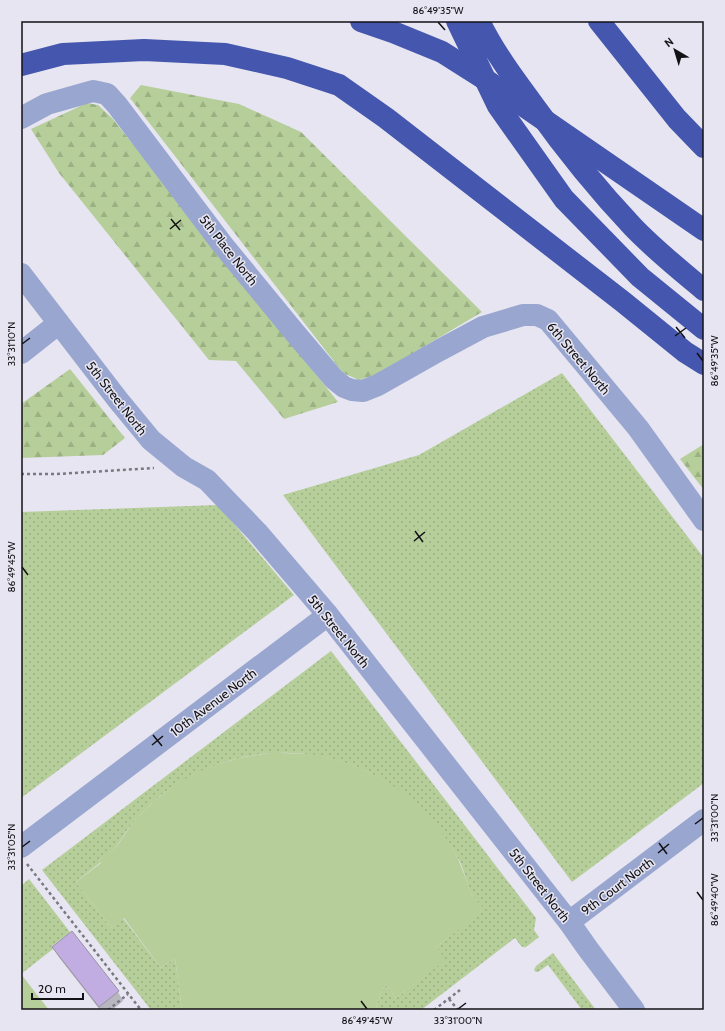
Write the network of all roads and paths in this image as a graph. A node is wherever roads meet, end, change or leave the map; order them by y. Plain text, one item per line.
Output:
1 (360, 21) edge
2 (457, 21) edge
3 (479, 21) edge
4 (599, 21) edge
5 (21, 65) edge
6 (21, 118) edge
7 (704, 148) edge
8 (704, 230) edge
9 (21, 274) edge
10 (704, 290) edge
11 (59, 323) junction
12 (704, 329) edge
13 (21, 353) edge
14 (704, 364) edge
15 (363, 391) joint
16 (184, 467) junction
17 (21, 474) edge
18 (704, 520) edge
19 (328, 615) junction
20 (704, 820) edge
21 (23, 854) edge
22 (569, 922) junction
23 (460, 990) dead end
24 (128, 994) junction
25 (449, 998) junction
26 (108, 1010) edge
27 (141, 1010) edge
28 (434, 1010) edge
29 (458, 1010) edge
30 (634, 1010) edge

1 - 8 highway
2 - 12 highway, bridge
3 - 10 highway, bridge
4 - 7 highway
5 - 14 highway
6 - 15 street, 5th Place North
9 - 11 street, 5th Street North
11 - 13 street
11 - 16 street, 5th Street North
15 - 18 street, 6th Street North
16 - 17 path
16 - 19 street, 5th Street North
19 - 21 street, 10th Avenue North
19 - 22 street, 5th Street North
20 - 22 street, 9th Court North
21 - 24 path
22 - 30 street, 5th Street North
23 - 25 path
24 - 26 path
24 - 27 path
25 - 28 path
25 - 29 path

